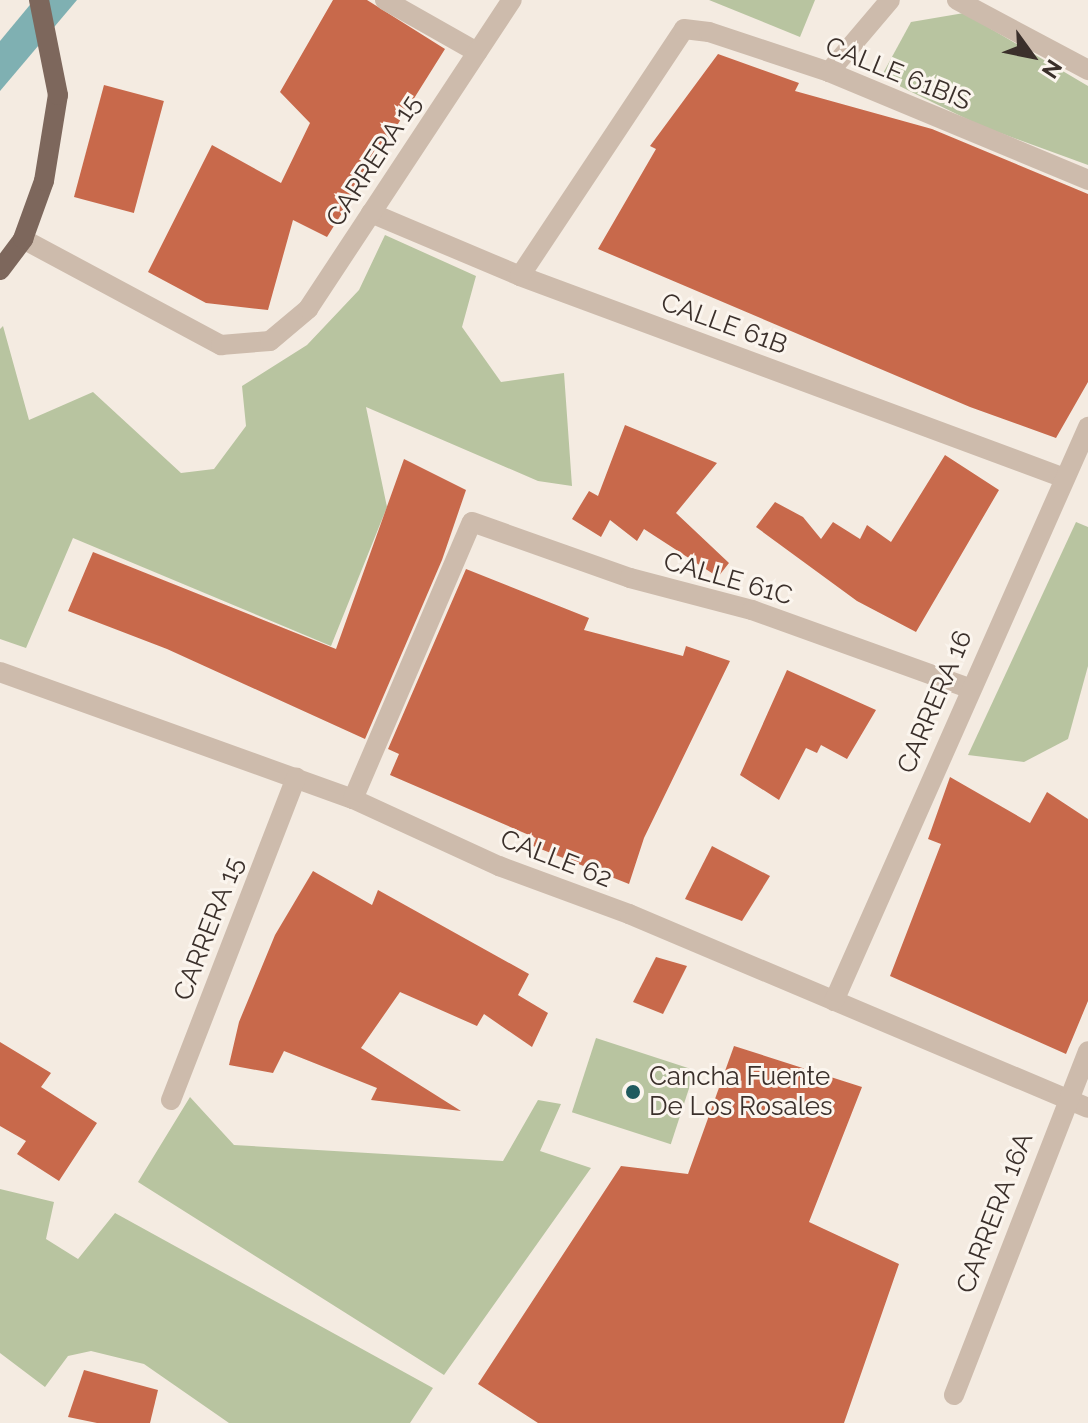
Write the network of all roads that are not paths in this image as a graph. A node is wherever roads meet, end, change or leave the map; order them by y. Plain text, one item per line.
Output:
1 (39, 0) edge
2 (385, 0) edge
3 (512, 0) edge
4 (890, 0) edge
5 (957, 0) edge
6 (477, 52) junction
7 (1088, 70) edge
8 (829, 72) junction
9 (1088, 180) edge
10 (371, 213) junction
11 (23, 239) junction
12 (0, 270) edge
13 (520, 276) junction
14 (1088, 427) edge
15 (1062, 477) junction
16 (0, 672) edge
17 (969, 688) junction
18 (296, 777) junction
19 (353, 799) junction
20 (834, 1001) junction
21 (1088, 1051) edge
22 (1066, 1098) junction
23 (171, 1100) dead end
24 (1088, 1108) edge
25 (954, 1395) dead end

1 - 11 main road
2 - 6 street
3 - 6 street, CARRERA 15
4 - 8 street
5 - 7 street
6 - 10 street, CARRERA 15
8 - 9 street, CALLE 61BIS
8 - 13 street, CALLE 61BIS
10 - 11 street, CARRERA 15
10 - 13 street, CALLE 61B
11 - 12 main road
13 - 15 street, CALLE 61B
14 - 15 street, CARRERA 16
15 - 17 street, CARRERA 16
16 - 18 street, CALLE 62
17 - 19 street, CALLE 61C
17 - 20 street, CARRERA 16
18 - 19 street, CALLE 62
18 - 23 street, CARRERA 15
19 - 20 street, CALLE 62
20 - 22 street, CALLE 62
21 - 22 street, CARRERA 16A
22 - 24 street, CALLE 62
22 - 25 street, CARRERA 16A

